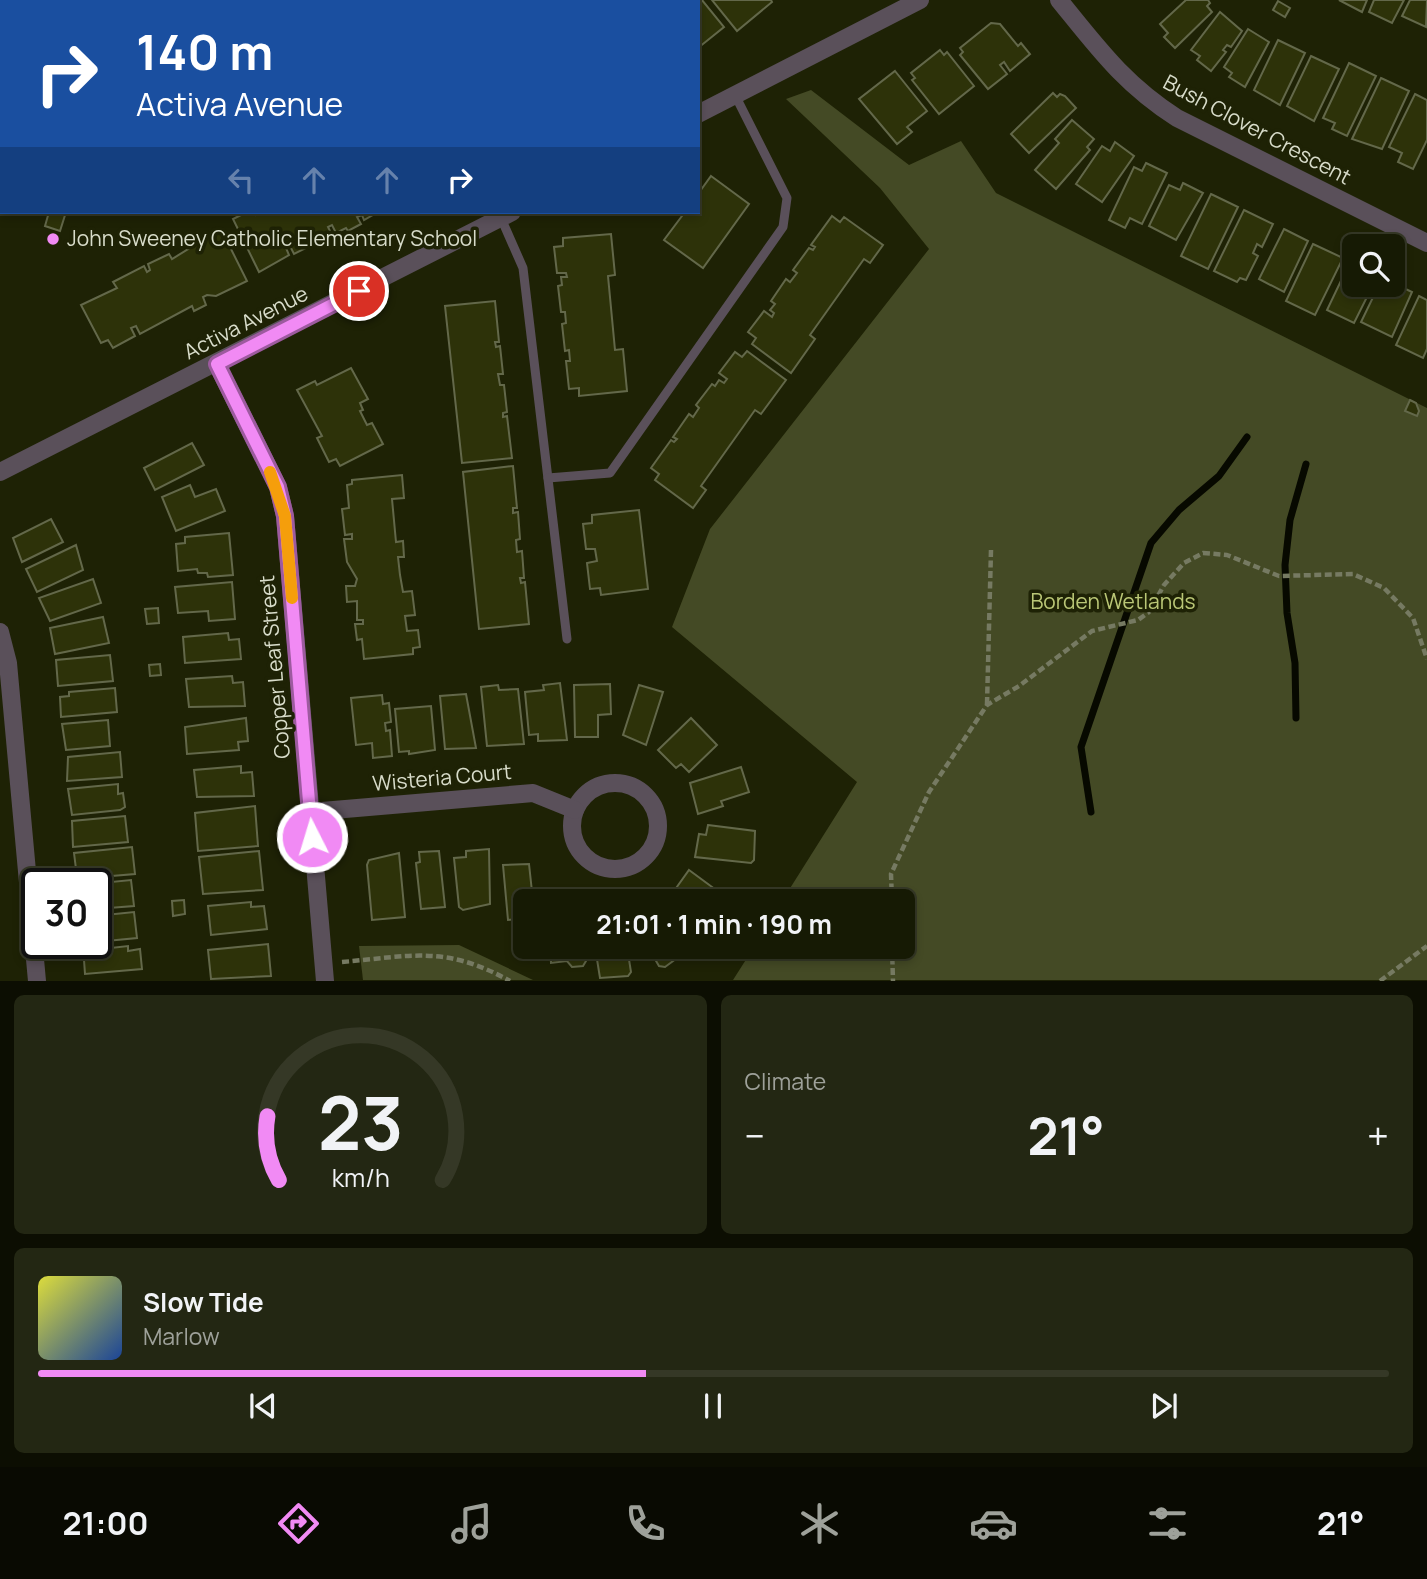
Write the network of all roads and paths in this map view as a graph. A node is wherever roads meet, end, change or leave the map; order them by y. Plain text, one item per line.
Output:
1 (920, 0) edge
2 (1059, 0) edge
3 (735, 95) junction
4 (700, 113) edge
5 (507, 215) edge
6 (1427, 243) edge
7 (217, 364) junction
8 (0, 472) edge
9 (548, 478) junction
10 (991, 550) dead end
11 (0, 632) edge
12 (567, 639) dead end
13 (1427, 659) edge
14 (987, 705) junction
15 (575, 810) junction
16 (310, 812) junction
17 (892, 889) edge
18 (1427, 946) edge
19 (892, 959) edge
20 (324, 972) edge
21 (37, 981) edge
22 (510, 981) edge
23 (893, 981) edge
24 (1380, 981) edge

1 - 3 street
2 - 6 street, Bush Clover Crescent
3 - 4 street
3 - 9 lane
5 - 7 street, Activa Avenue
5 - 9 lane
7 - 8 street, Activa Avenue
7 - 16 street, Copper Leaf Street
9 - 12 lane
10 - 14 path
11 - 21 street
13 - 14 path
14 - 17 path
15 - 15 street
15 - 16 street, Wisteria Court
16 - 20 street, Copper Leaf Street
18 - 24 path
19 - 23 path
20 - 22 path

